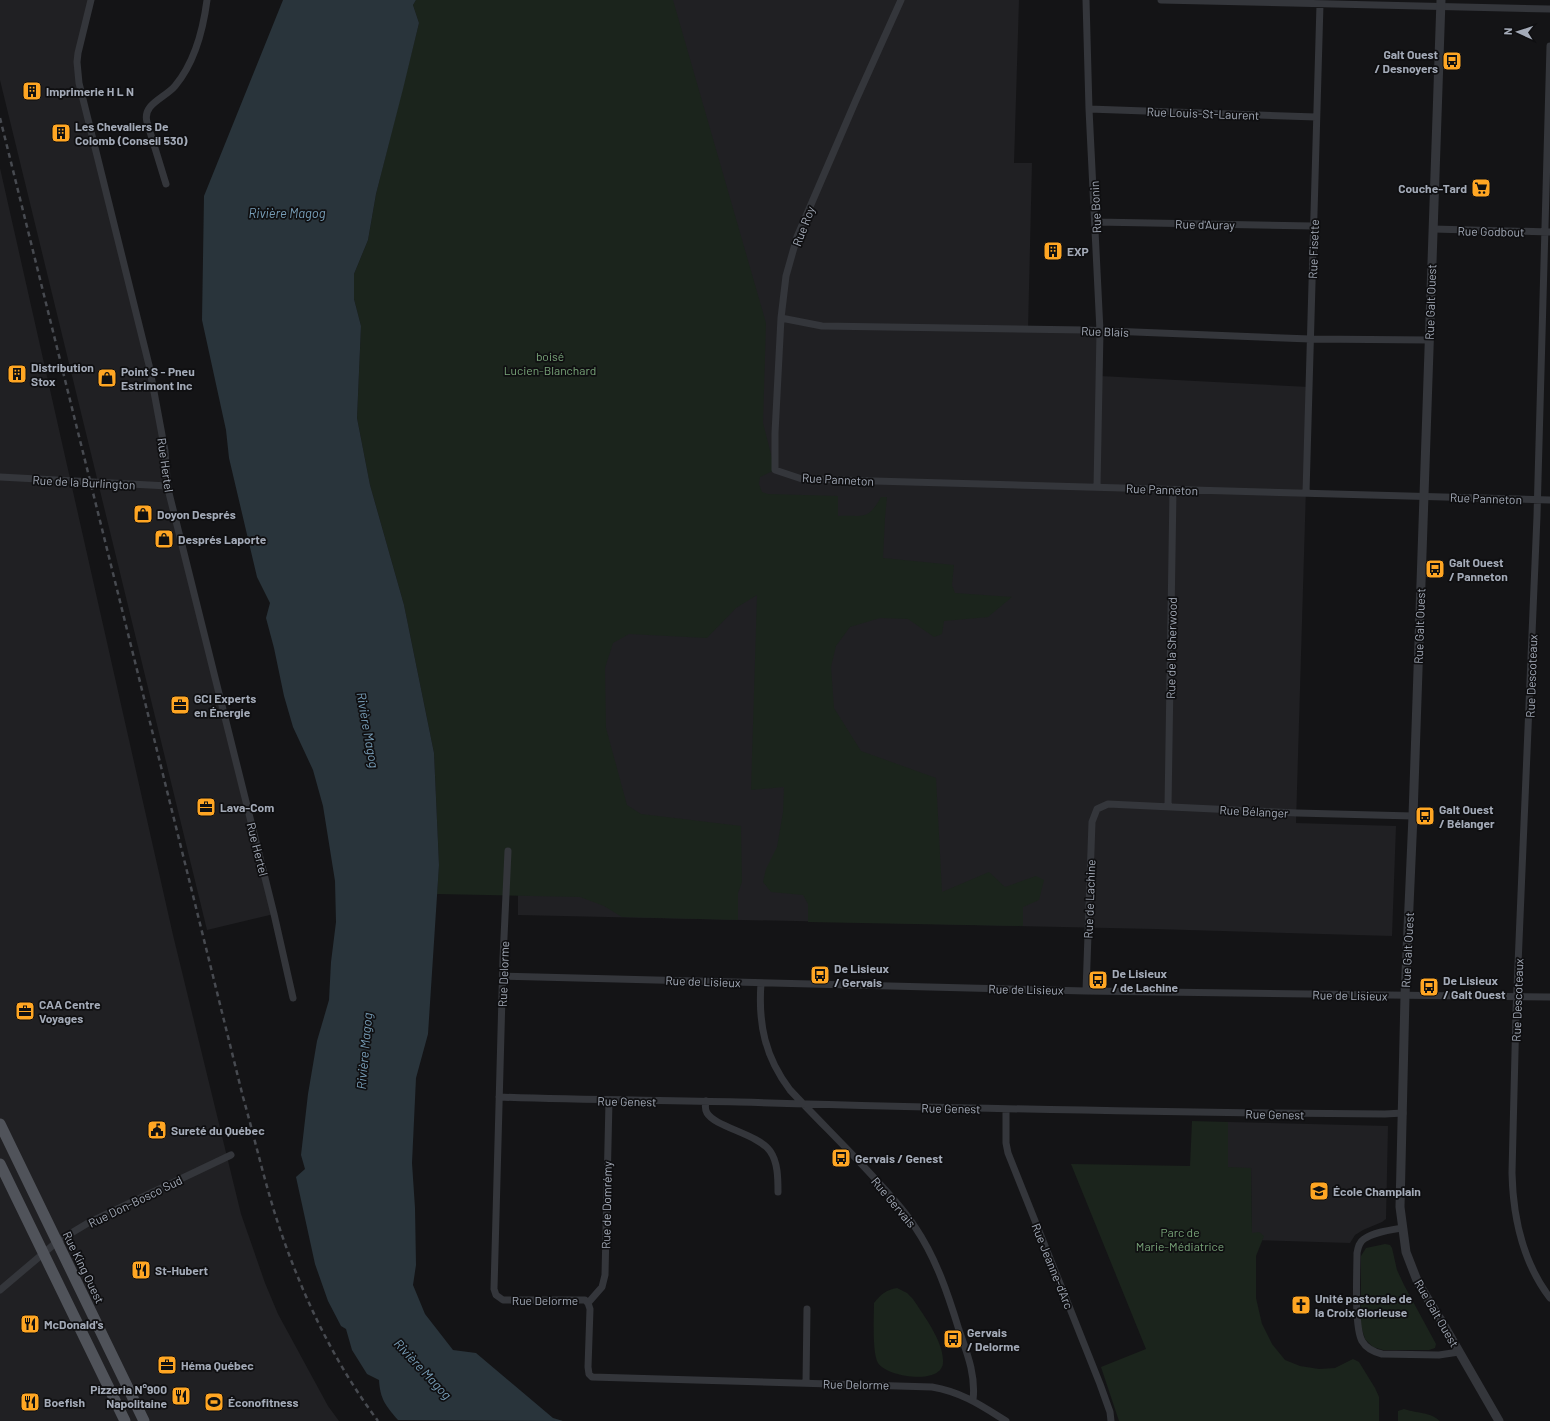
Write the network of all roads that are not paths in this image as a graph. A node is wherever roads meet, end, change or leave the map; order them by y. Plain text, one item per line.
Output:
1 (91, 0) edge
2 (207, 0) edge
3 (901, 0) edge
4 (1086, 0) edge
5 (1162, 0) edge
6 (1441, 3) edge
7 (1320, 4) junction
8 (1550, 10) edge
9 (1550, 46) edge
10 (1089, 109) junction
11 (1316, 117) junction
12 (166, 184) dead end
13 (1096, 222) junction
14 (1313, 226) junction
15 (1433, 229) junction
16 (1547, 232) edge
17 (781, 318) junction
18 (1100, 331) junction
19 (1310, 339) junction
20 (1429, 340) junction
21 (775, 470) joint
22 (0, 477) edge
23 (168, 486) junction
24 (1097, 487) junction
25 (1173, 490) junction
26 (1306, 493) junction
27 (1423, 496) junction
28 (1538, 500) junction
29 (1550, 500) edge
30 (1168, 807) junction
31 (1097, 809) joint
32 (1413, 816) junction
33 (508, 852) dead end
34 (503, 976) junction
35 (761, 983) junction
36 (1086, 991) junction
37 (1405, 996) junction
38 (1516, 997) junction
39 (1550, 997) edge
40 (293, 998) dead end
41 (499, 1097) junction
42 (609, 1101) junction
43 (706, 1102) junction
44 (803, 1104) junction
45 (1006, 1110) junction
46 (1403, 1113) junction
47 (0, 1124) edge
48 (231, 1155) dead end
49 (0, 1164) edge
50 (778, 1192) dead end
51 (1402, 1228) junction
52 (58, 1242) junction
53 (43, 1253) junction
54 (0, 1290) edge
55 (1550, 1298) edge
56 (588, 1303) junction
57 (807, 1309) dead end
58 (1459, 1352) junction
59 (806, 1383) junction
60 (973, 1400) junction
61 (125, 1421) edge
62 (144, 1421) edge
63 (1006, 1421) edge
64 (1111, 1421) edge
65 (1499, 1421) edge

1 - 23 street, Rue Hertel
2 - 12 street
3 - 17 street, Rue Roy
4 - 10 street, Rue Bonin
5 - 7 street
6 - 7 street
6 - 8 street
6 - 15 street, Rue Galt Ouest
7 - 11 street, Rue Fisette
9 - 16 street, Rue Descoteaux
10 - 11 street, Rue Louis-St-Laurent
10 - 13 street, Rue Bonin
11 - 14 street, Rue Fisette
13 - 14 street, Rue d'Auray
13 - 18 street, Rue Bonin
14 - 19 street, Rue Fisette
15 - 16 street, Rue Godbout
15 - 20 street, Rue Galt Ouest
16 - 28 street, Rue Descoteaux
17 - 18 street, Rue Blais
17 - 21 street, Rue Roy
18 - 19 street, Rue Blais
18 - 24 street, Rue Bonin
19 - 20 street, Rue Blais
19 - 26 street, Rue Fisette
20 - 27 street, Rue Galt Ouest
21 - 24 street, Rue Panneton
22 - 23 street, Rue de la Burlington
23 - 40 street, Rue Hertel
24 - 25 street, Rue Panneton
25 - 26 street, Rue Panneton
25 - 30 street, Rue de la Sherwood
26 - 27 street, Rue Panneton
27 - 28 street, Rue Panneton
27 - 32 street, Rue Galt Ouest
28 - 29 street, Rue Panneton
28 - 38 street, Rue Descoteaux
30 - 31 street, Rue Bélanger
30 - 32 street, Rue Bélanger
31 - 36 street, Rue de Lachine
32 - 37 street, Rue Galt Ouest
33 - 34 street, Rue Delorme
34 - 35 street, Rue de Lisieux
34 - 41 street, Rue Delorme
35 - 36 street, Rue de Lisieux
35 - 44 street, Rue Gervais
36 - 37 street, Rue de Lisieux
37 - 38 street, Rue de Lisieux
37 - 46 street, Rue Galt Ouest
38 - 39 street, Rue de Lisieux
38 - 55 street, Rue Descoteaux
41 - 42 street, Rue Genest
41 - 56 street, Rue Delorme
42 - 43 street, Rue Genest
42 - 56 street, Rue de Domrémy
43 - 44 street, Rue Genest
43 - 50 street
44 - 45 street, Rue Genest
44 - 60 street, Rue Gervais
45 - 46 street, Rue Genest
45 - 64 street, Rue Jeanne-d'Arc
46 - 51 street, Rue Galt Ouest
47 - 52 main road, Rue King Ouest
48 - 52 street, Rue Don-Bosco Sud
49 - 53 main road
51 - 58 street, Rue Galt Ouest
51 - 58 street, Rue Galt Ouest
52 - 53 street, Rue Don-Bosco Sud
52 - 62 main road, Rue King Ouest
53 - 54 street, Rue Don-Bosco Sud
53 - 61 main road
56 - 59 street, Rue Delorme
57 - 59 street
58 - 65 street, Rue Galt Ouest
59 - 60 street, Rue Delorme
60 - 63 street, Rue Delorme

